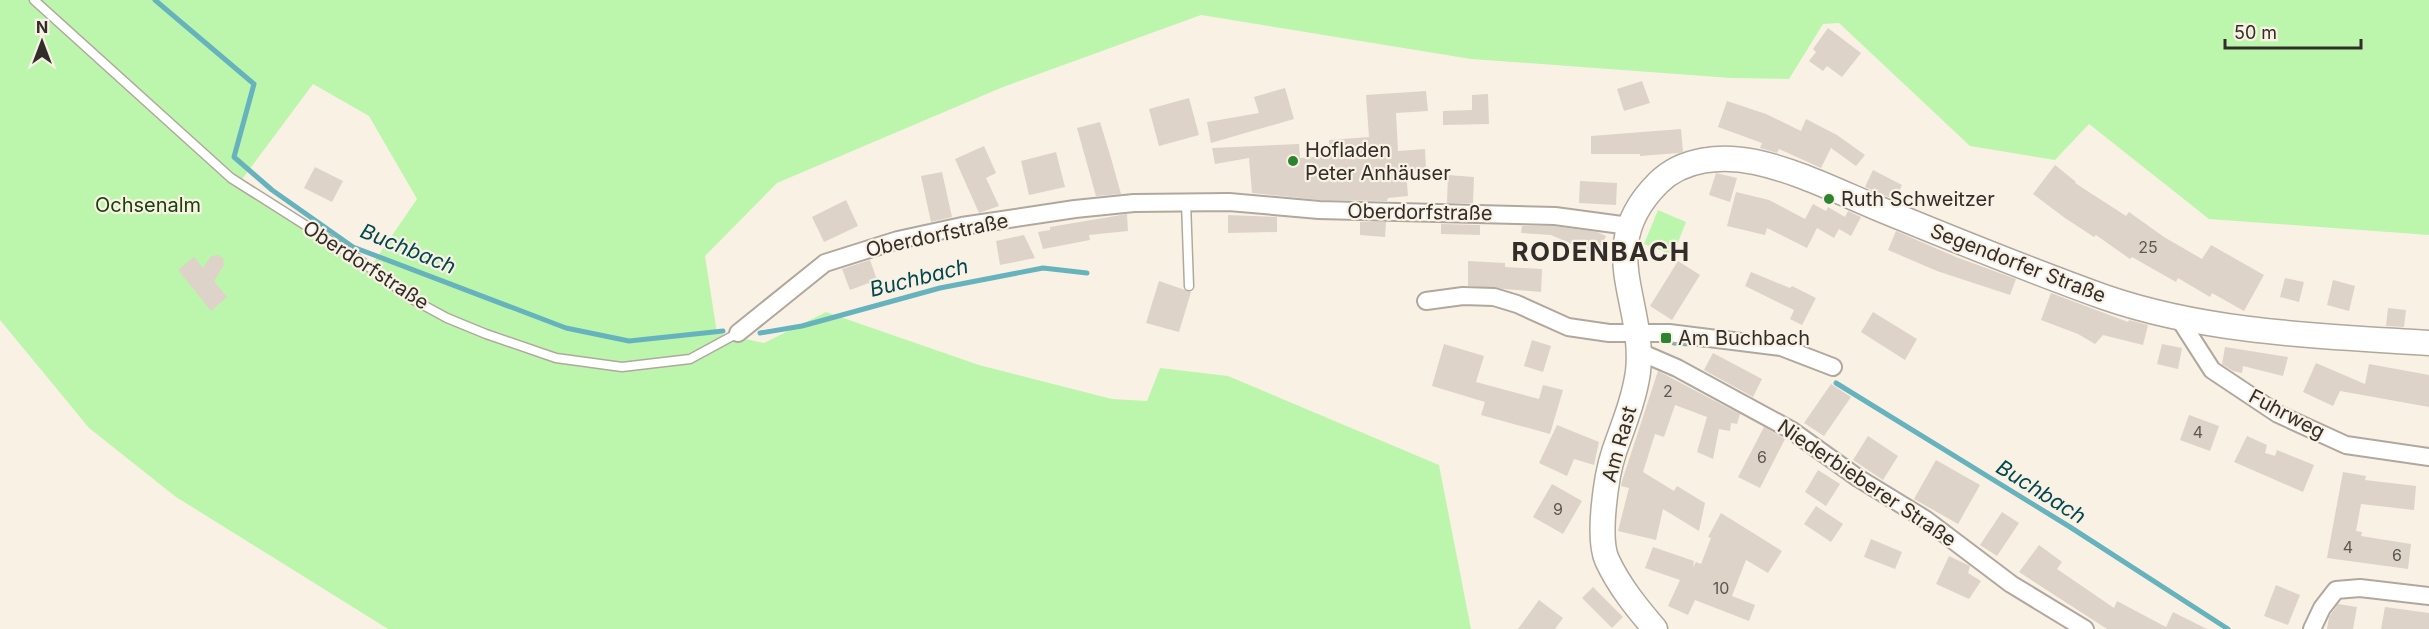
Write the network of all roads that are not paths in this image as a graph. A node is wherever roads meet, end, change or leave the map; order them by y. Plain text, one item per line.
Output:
1 (34, 0) edge
2 (1186, 202) junction
3 (1629, 226) junction
4 (1189, 286) dead end
5 (1426, 301) dead end
6 (2178, 317) junction
7 (738, 333) joint
8 (1639, 342) junction
9 (2429, 343) edge
10 (1833, 367) dead end
11 (2429, 457) edge
12 (2429, 596) edge
13 (1655, 629) edge
14 (2085, 629) edge
15 (2312, 629) edge

1 - 7 lane, Oberdorfstraße
2 - 3 street, Oberdorfstraße
2 - 4 lane
2 - 7 street, Oberdorfstraße
3 - 6 street, Segendorfer Straße
3 - 8 street, Segendorfer Straße
5 - 8 street
6 - 9 street, Segendorfer Straße
6 - 11 street, Fuhrweg
8 - 10 street
8 - 13 street, Am Rast
8 - 14 street, Niederbieberer Straße
12 - 15 street

